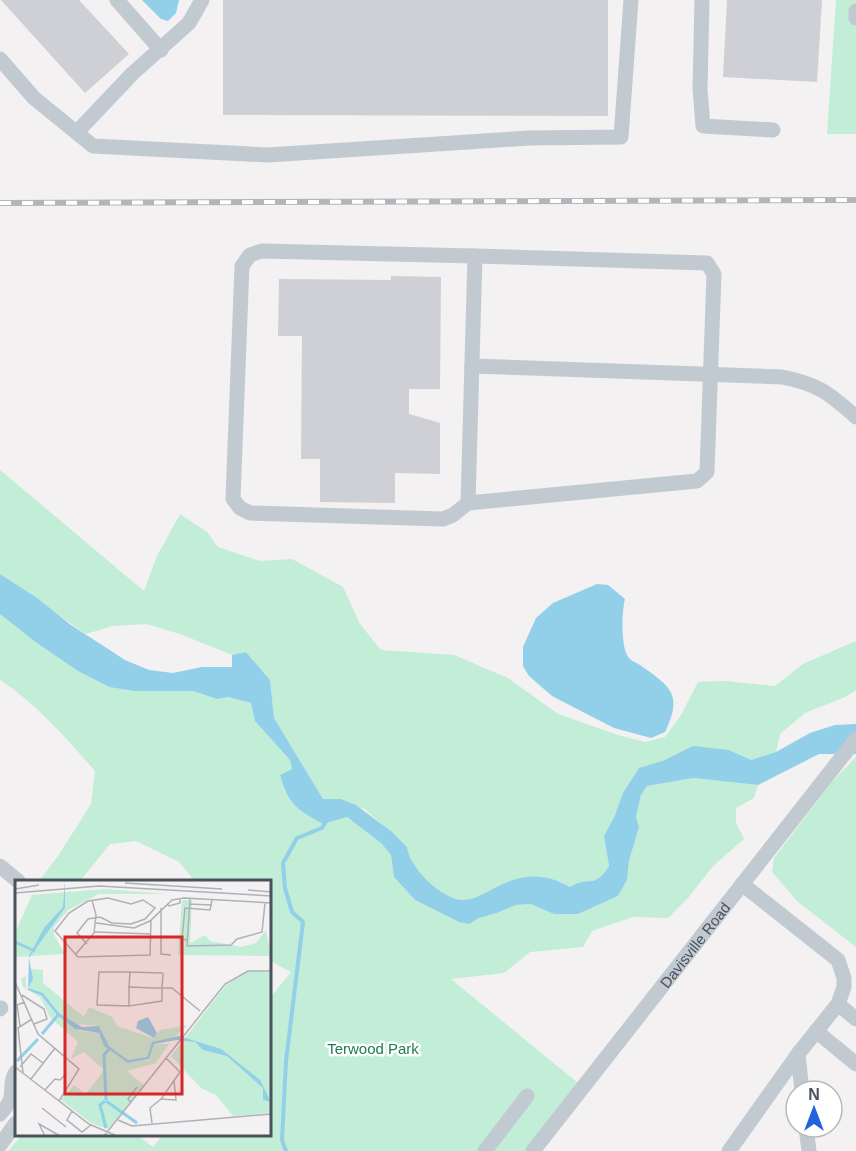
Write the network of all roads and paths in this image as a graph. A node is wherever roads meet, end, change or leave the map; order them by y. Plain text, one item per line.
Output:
1 (117, 0) edge
2 (202, 0) edge
3 (631, 0) edge
4 (702, 0) edge
5 (856, 11) edge
6 (856, 18) edge
7 (161, 50) junction
8 (0, 59) edge
9 (773, 130) dead end
10 (77, 132) junction
11 (476, 256) junction
12 (472, 366) junction
13 (710, 374) junction
14 (856, 417) edge
15 (468, 503) junction
16 (856, 738) edge
17 (0, 866) edge
18 (17, 880) edge
19 (742, 884) junction
20 (838, 1004) junction
21 (856, 1019) edge
22 (816, 1031) junction
23 (798, 1054) junction
24 (856, 1064) edge
25 (15, 1074) edge
26 (801, 1079) edge
27 (527, 1096) dead end
28 (0, 1114) edge
29 (15, 1124) edge
30 (0, 1145) edge
31 (485, 1151) edge
32 (533, 1151) edge
33 (729, 1151) edge

1 - 7 street
2 - 7 street
3 - 10 street
4 - 9 street
5 - 6 street
7 - 10 street
8 - 10 street
11 - 12 street
11 - 13 street
11 - 15 street
12 - 13 street
12 - 15 street
13 - 14 street
13 - 15 street
16 - 19 street, Davisville Road
17 - 18 street
19 - 20 street
19 - 32 street, Davisville Road
20 - 21 street
20 - 22 street
22 - 23 street
22 - 24 street
23 - 26 street
23 - 33 street
25 - 28 street
27 - 31 street
29 - 30 street

